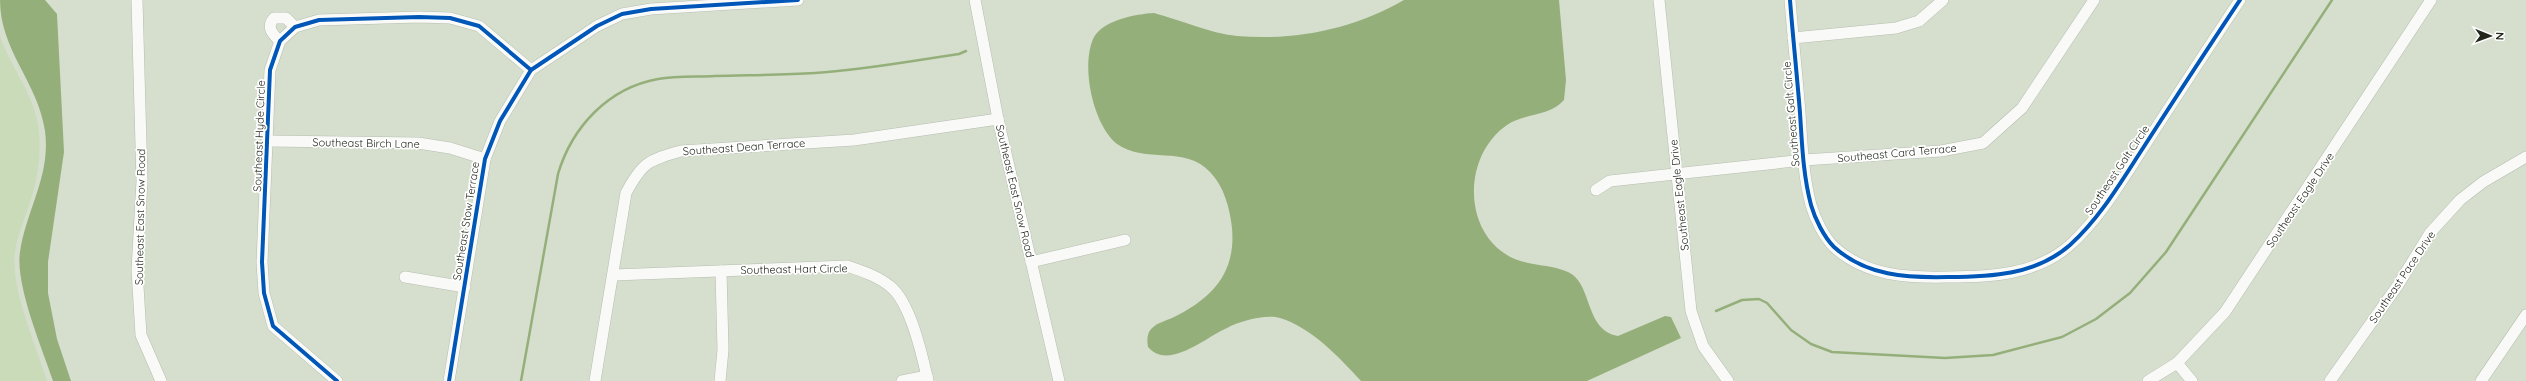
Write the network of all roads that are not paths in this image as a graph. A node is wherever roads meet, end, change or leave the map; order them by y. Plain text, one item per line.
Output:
1 (137, 0) edge
2 (798, 0) edge
3 (975, 0) edge
4 (1659, 0) edge
5 (1790, 0) edge
6 (1943, 0) edge
7 (2094, 0) edge
8 (2240, 0) edge
9 (2431, 0) edge
10 (295, 27) junction
11 (1793, 38) junction
12 (280, 42) junction
13 (531, 70) junction
14 (998, 119) junction
15 (269, 141) junction
16 (2526, 157) edge
17 (485, 159) junction
18 (1804, 160) junction
19 (1677, 174) junction
20 (1596, 190) dead end
21 (1125, 240) dead end
22 (1031, 262) junction
23 (721, 271) junction
24 (614, 274) junction
25 (405, 277) dead end
26 (465, 287) junction
27 (2526, 315) edge
28 (2177, 363) junction
29 (928, 379) edge
30 (1726, 380) edge
31 (161, 381) edge
32 (337, 381) edge
33 (449, 381) edge
34 (595, 381) edge
35 (720, 381) edge
36 (902, 381) edge
37 (1059, 381) edge
38 (2148, 381) edge
39 (2192, 381) edge
40 (2330, 381) edge
41 (2480, 381) edge

1 - 31 street, Southeast East Snow Road
2 - 13 street, Southeast Stow Terrace
3 - 14 street, Southeast East Snow Road
4 - 19 street, Southeast Eagle Drive
5 - 11 street, Southeast Galt Circle
6 - 11 street
7 - 18 street, Southeast Card Terrace
8 - 18 street, Southeast Galt Circle
9 - 28 street, Southeast Eagle Drive
10 - 12 street, Southeast Hyde Circle
10 - 12 street
10 - 13 street, Southeast Hyde Circle
11 - 18 street, Southeast Galt Circle
12 - 15 street, Southeast Hyde Circle
13 - 17 street, Southeast Stow Terrace
14 - 22 street, Southeast East Snow Road
14 - 24 street, Southeast Dean Terrace
15 - 17 street, Southeast Birch Lane
15 - 32 street, Southeast Hyde Circle
16 - 40 street, Southeast Pace Drive
17 - 26 street, Southeast Stow Terrace
18 - 19 street, Southeast Card Terrace
19 - 20 street, Southeast Card Terrace
19 - 30 street, Southeast Eagle Drive
21 - 22 street
22 - 37 street, Southeast East Snow Road
23 - 24 street, Southeast Hart Circle
23 - 29 street, Southeast Hart Circle
23 - 35 street
24 - 34 street, Southeast Dean Terrace
25 - 26 street
26 - 33 street, Southeast Stow Terrace
27 - 41 street
28 - 38 street, Southeast Eagle Drive
28 - 39 street
29 - 36 street

